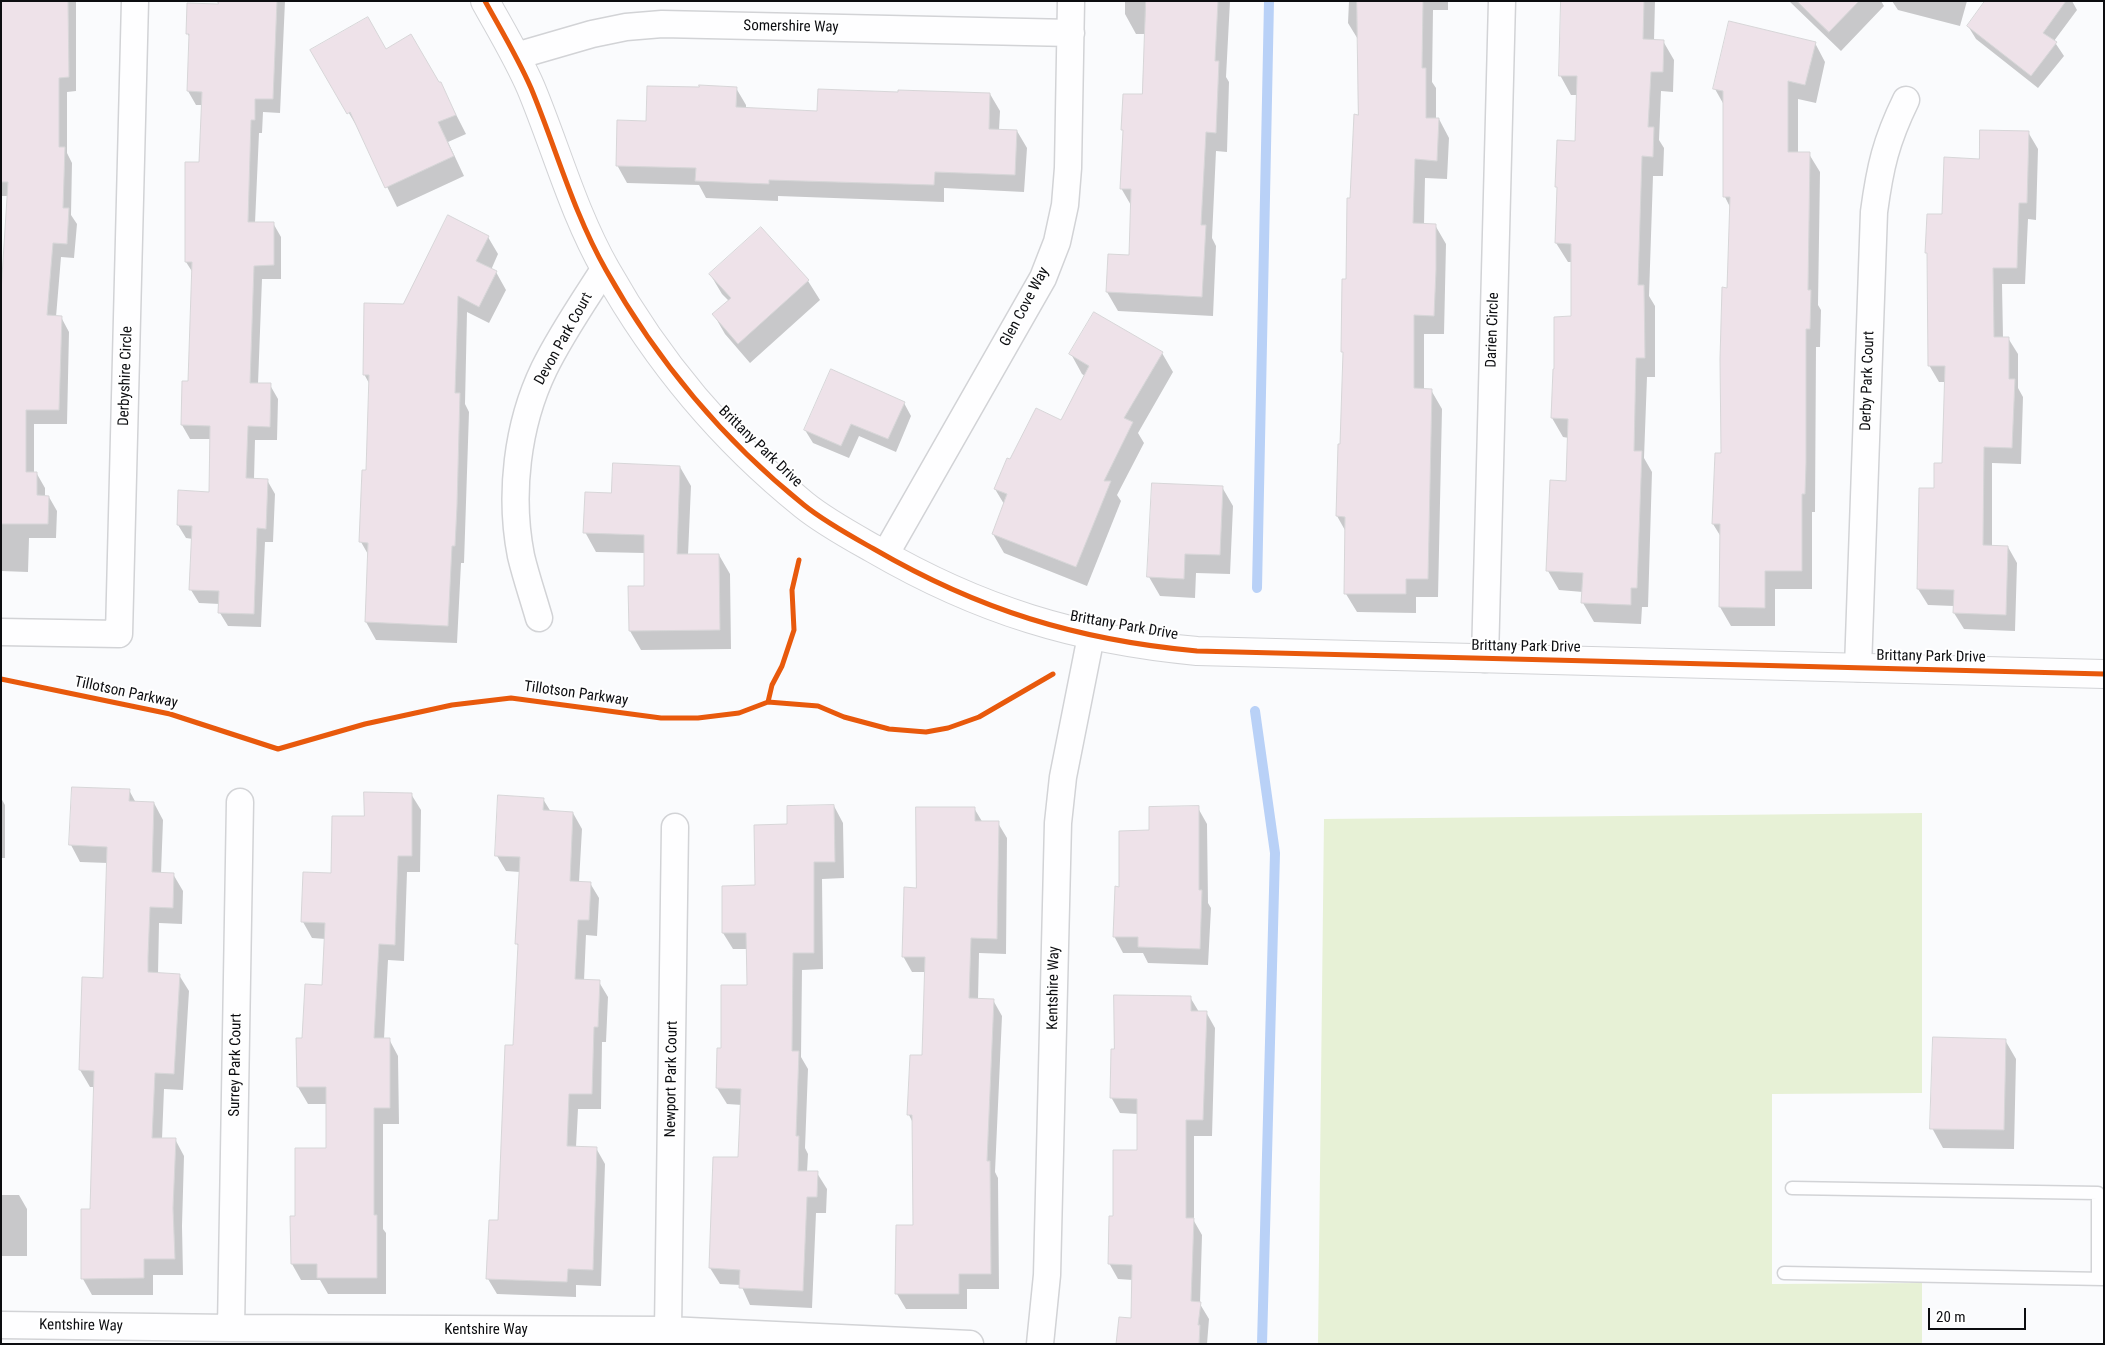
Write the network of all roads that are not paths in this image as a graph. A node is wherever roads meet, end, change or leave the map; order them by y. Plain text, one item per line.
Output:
1 (135, 1) edge
2 (484, 1) edge
3 (1071, 1) edge
4 (1502, 1) edge
5 (1070, 33) junction
6 (516, 56) junction
7 (1906, 100) dead end
8 (605, 268) junction
9 (885, 555) junction
10 (539, 618) dead end
11 (1, 632) edge
12 (1091, 636) junction
13 (1485, 659) junction
14 (1858, 668) junction
15 (2104, 674) edge
16 (240, 802) dead end
17 (675, 826) dead end
18 (1792, 1188) dead end
19 (1784, 1273) dead end
20 (2101, 1279) edge
21 (1, 1325) edge
22 (231, 1328) junction
23 (668, 1330) junction
24 (970, 1344) edge
25 (1040, 1344) edge

1 - 11 street, Derbyshire Circle
2 - 6 street, Brittany Park Drive
3 - 5 street, Glen Cove Way
4 - 13 street, Darien Circle
5 - 6 street, Somershire Way
5 - 9 street, Glen Cove Way
6 - 8 street, Brittany Park Drive
7 - 14 street, Derby Park Court
8 - 9 street, Brittany Park Drive
8 - 10 street, Devon Park Court
9 - 12 street, Brittany Park Drive
12 - 13 street, Brittany Park Drive
12 - 25 street, Kentshire Way
13 - 14 street, Brittany Park Drive
14 - 15 street, Brittany Park Drive
16 - 22 street, Surrey Park Court
17 - 23 street, Newport Park Court
18 - 20 lane
19 - 20 lane
21 - 22 street, Kentshire Way
22 - 23 street, Kentshire Way
23 - 24 street, Kentshire Way

